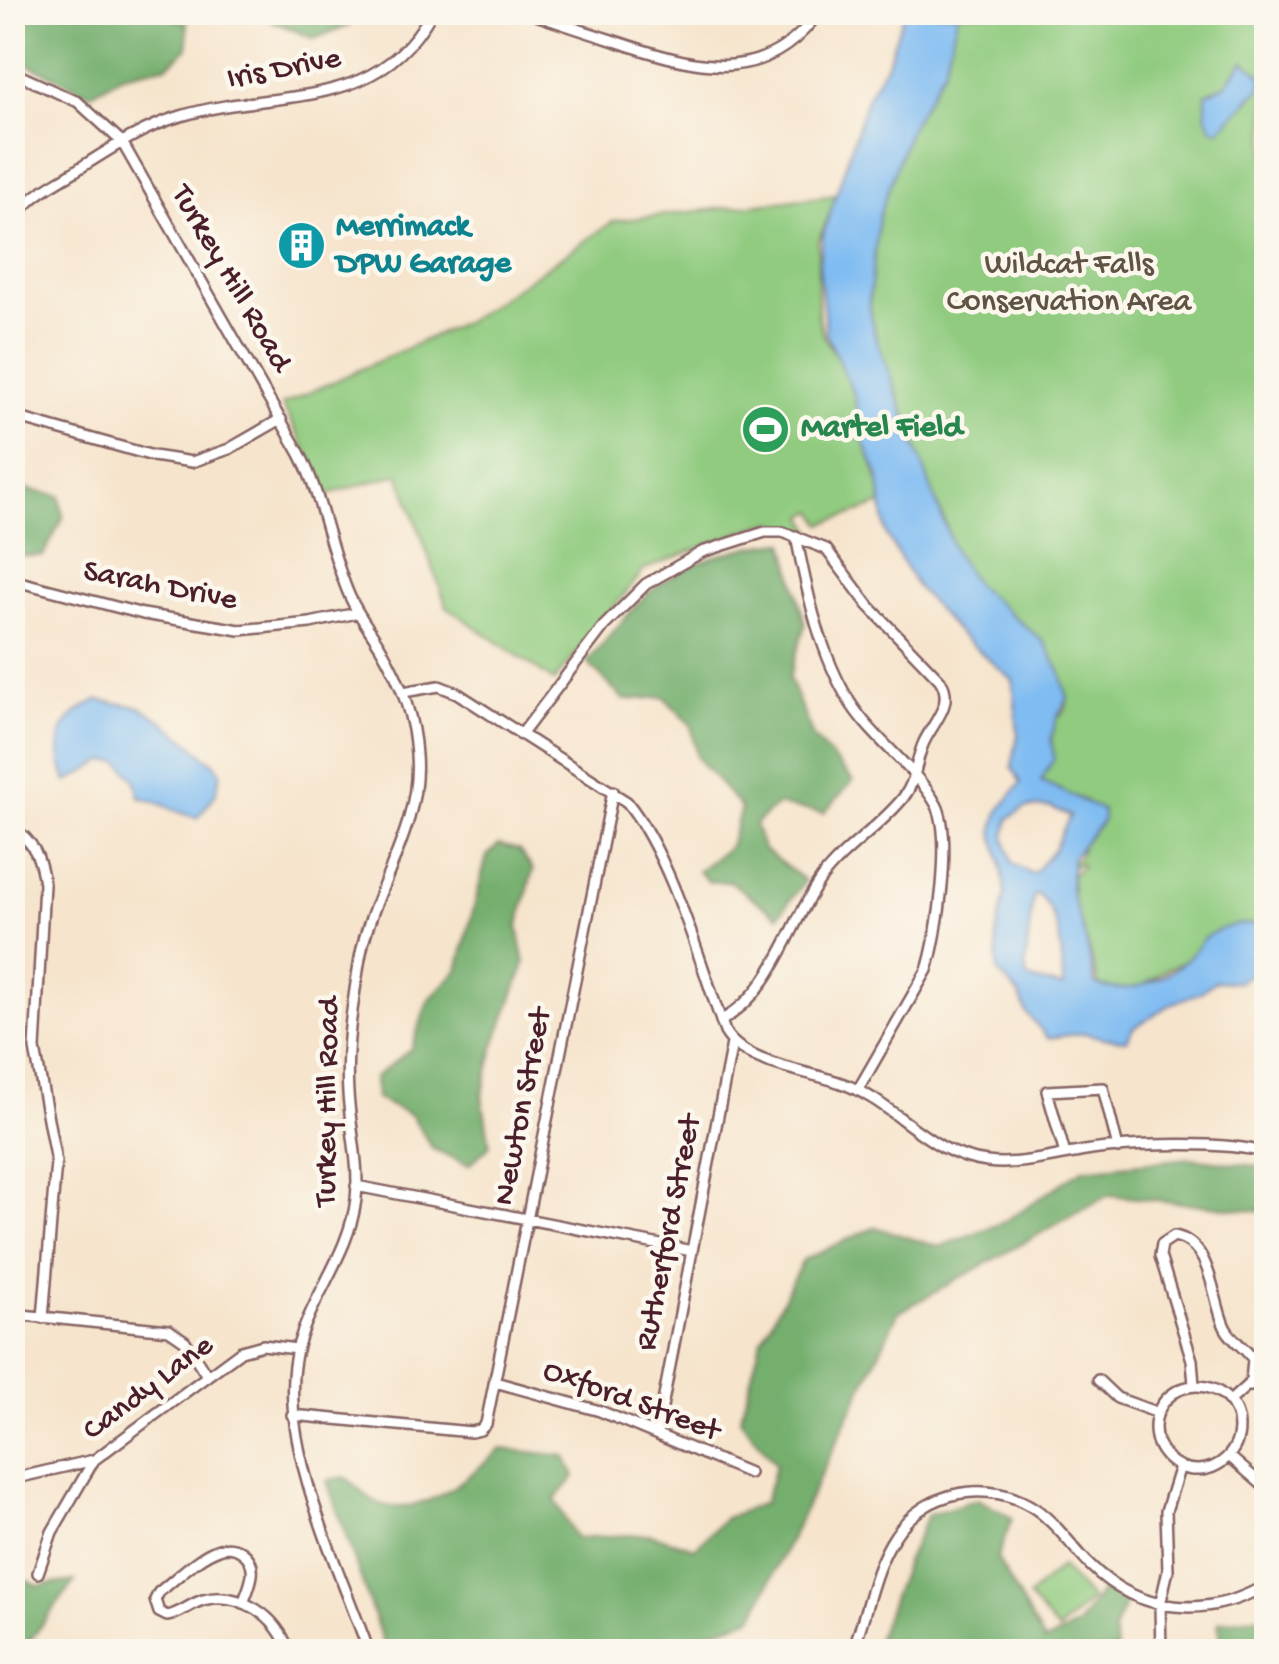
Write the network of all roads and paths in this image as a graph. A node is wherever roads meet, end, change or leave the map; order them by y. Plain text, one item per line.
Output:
1 (432, 12) edge
2 (527, 12) edge
3 (819, 12) edge
4 (12, 72) edge
5 (122, 142) junction
6 (12, 228) edge
7 (12, 416) edge
8 (281, 419) junction
9 (796, 536) junction
10 (12, 580) edge
11 (358, 612) junction
12 (403, 692) junction
13 (521, 735) junction
14 (916, 777) junction
15 (613, 791) junction
16 (12, 828) edge
17 (721, 1021) junction
18 (732, 1043) junction
19 (858, 1090) junction
20 (1118, 1148) junction
21 (1064, 1154) junction
22 (1266, 1154) edge
23 (356, 1186) junction
24 (528, 1217) junction
25 (692, 1251) junction
26 (12, 1314) edge
27 (43, 1318) junction
28 (297, 1348) junction
29 (206, 1374) junction
30 (1098, 1380) dead end
31 (495, 1382) junction
32 (1194, 1386) junction
33 (1248, 1386) junction
34 (1266, 1386) edge
35 (1230, 1400) junction
36 (1158, 1413) junction
37 (292, 1415) junction
38 (658, 1434) junction
39 (1229, 1456) junction
40 (94, 1460) junction
41 (1180, 1466) junction
42 (750, 1473) dead end
43 (12, 1479) edge
44 (1266, 1488) edge
45 (38, 1573) dead end
46 (1266, 1586) edge
47 (243, 1604) junction
48 (1160, 1605) junction
49 (289, 1652) edge
50 (369, 1652) edge
51 (852, 1652) edge
52 (1161, 1652) edge

1 - 5 street, Iris Drive
2 - 3 street
4 - 5 street, Turkey Hill Road
5 - 6 street, Iris Drive
5 - 8 street, Turkey Hill Road
7 - 8 street
8 - 11 street, Turkey Hill Road
9 - 13 street
9 - 14 street
9 - 14 street
10 - 11 street, Sarah Drive
11 - 12 street, Turkey Hill Road
12 - 13 street
12 - 23 street, Turkey Hill Road
13 - 15 street
14 - 17 street
14 - 19 street
15 - 17 street
15 - 24 street, Newton Street
16 - 27 street
17 - 18 street
18 - 19 street
18 - 25 street, Rutherford Street
19 - 21 street
20 - 21 street
20 - 21 street
20 - 22 street
23 - 24 street
23 - 28 street, Turkey Hill Road
24 - 25 street
24 - 31 street, Newton Street
25 - 38 street, Rutherford Street
26 - 27 street
27 - 29 street
28 - 29 street, Candy Lane
28 - 37 street, Turkey Hill Road
29 - 40 street, Candy Lane
30 - 36 street
31 - 37 street, Newton Street
31 - 38 street, Oxford Street
32 - 33 street
32 - 35 street
32 - 36 street
33 - 34 street
33 - 35 street
35 - 39 street
36 - 41 street
37 - 50 street, Turkey Hill Road
38 - 42 street, Oxford Street
39 - 41 street
39 - 44 street
40 - 43 street
40 - 45 street, Candy Lane
41 - 48 street
46 - 48 street
47 - 47 street
47 - 49 street
48 - 51 street
48 - 52 street

